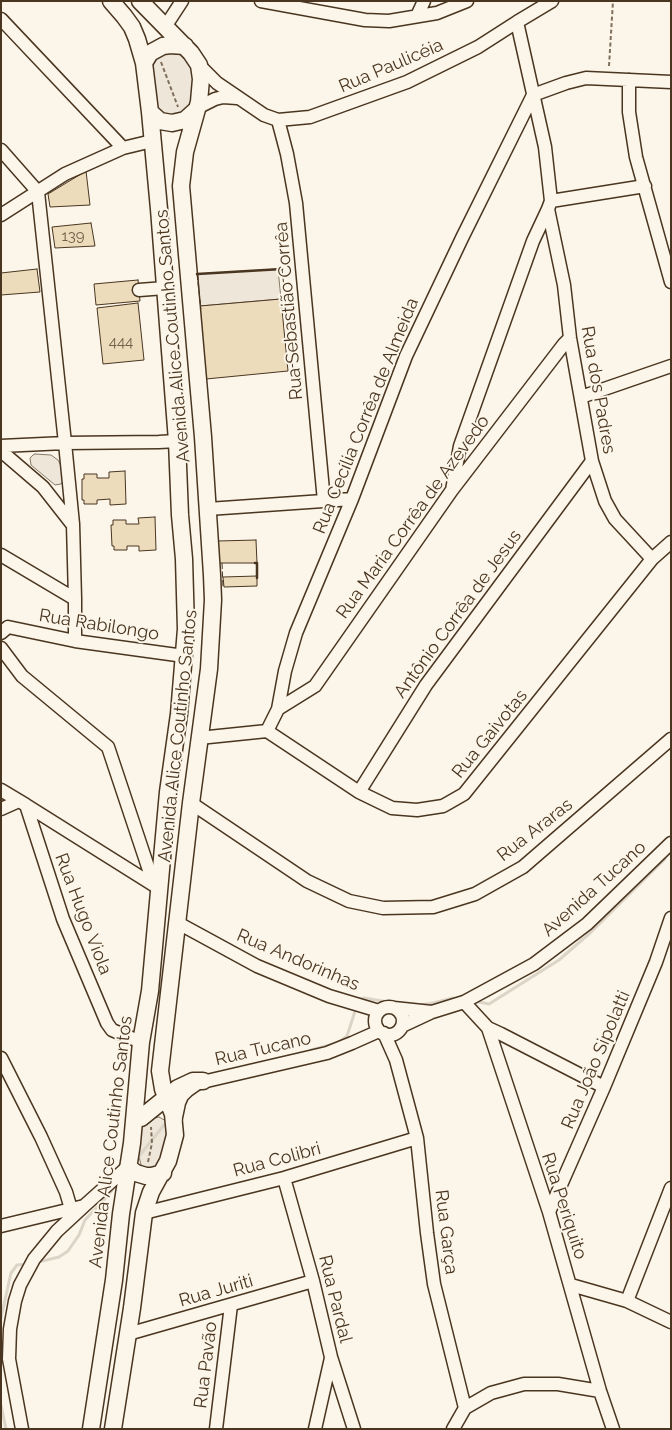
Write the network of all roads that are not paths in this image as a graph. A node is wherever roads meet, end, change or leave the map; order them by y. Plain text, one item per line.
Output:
1 (112, 1) edge
2 (140, 1) edge
3 (182, 1) edge
4 (261, 1) edge
5 (424, 1) edge
6 (467, 1) edge
7 (552, 1) edge
8 (417, 16) junction
9 (1, 19) edge
10 (517, 22) junction
11 (165, 27) junction
12 (185, 46) junction
13 (147, 58) junction
14 (199, 64) junction
15 (629, 80) junction
16 (671, 82) edge
17 (533, 95) junction
18 (237, 98) junction
19 (150, 112) junction
20 (195, 112) junction
21 (278, 120) junction
22 (179, 123) junction
23 (152, 141) junction
24 (123, 148) junction
25 (1, 150) edge
26 (645, 186) junction
27 (38, 192) junction
28 (550, 205) junction
29 (1, 215) edge
30 (667, 254) edge
31 (671, 282) edge
32 (165, 288) junction
33 (139, 290) dead end
34 (570, 338) junction
35 (671, 366) edge
36 (581, 397) junction
37 (177, 441) junction
38 (66, 443) junction
39 (1, 446) edge
40 (1, 451) edge
41 (592, 461) junction
42 (452, 490) junction
43 (352, 499) junction
44 (324, 501) junction
45 (208, 509) junction
46 (73, 524) junction
47 (671, 542) edge
48 (1, 555) edge
49 (652, 559) junction
50 (75, 599) junction
51 (5, 630) edge
52 (75, 641) junction
53 (1, 648) edge
54 (184, 656) junction
55 (278, 709) junction
56 (267, 731) junction
57 (199, 738) junction
58 (671, 740) edge
59 (1, 790) edge
60 (359, 792) junction
61 (22, 803) junction
62 (191, 803) junction
63 (1, 810) edge
64 (671, 843) edge
65 (157, 886) junction
66 (671, 918) edge
67 (178, 923) junction
68 (464, 1002) junction
69 (394, 1008) junction
70 (379, 1011) junction
71 (432, 1012) junction
72 (401, 1028) junction
73 (488, 1028) junction
74 (382, 1032) junction
75 (141, 1042) junction
76 (1, 1058) edge
77 (396, 1060) junction
78 (160, 1072) junction
79 (196, 1081) junction
80 (604, 1087) junction
81 (166, 1097) junction
82 (137, 1119) junction
83 (175, 1122) junction
84 (417, 1138) junction
85 (128, 1167) junction
86 (163, 1174) junction
87 (284, 1178) junction
88 (671, 1188) edge
89 (77, 1208) junction
90 (144, 1212) junction
91 (549, 1212) junction
92 (3, 1224) edge
93 (312, 1281) junction
94 (571, 1285) junction
95 (627, 1301) junction
96 (231, 1305) junction
97 (671, 1322) edge
98 (128, 1334) junction
99 (331, 1357) junction
100 (600, 1391) junction
101 (465, 1408) junction
102 (22, 1429) edge
103 (90, 1429) edge
104 (113, 1429) edge
105 (216, 1429) edge
106 (315, 1429) edge
107 (354, 1429) edge
108 (453, 1429) edge
109 (613, 1429) edge

1 - 13 main road, Avenida Alice Coutinho Santos
2 - 11 main road
3 - 11 street
4 - 8 street
5 - 8 street
6 - 8 street
7 - 10 street, Rua Paulicéia
9 - 24 street
10 - 17 street, Rua dos Padres
10 - 21 street, Rua Paulicéia
11 - 12 main road
11 - 13 main road
12 - 13 main road
12 - 14 main road
13 - 19 main road, Avenida Alice Coutinho Santos
14 - 18 street
14 - 20 main road, Avenida Alice Coutinho Santos
15 - 16 street
15 - 17 street
15 - 26 street
17 - 28 street, Rua dos Padres
17 - 43 street, Rua Cecília Corrêa de Almeida
18 - 20 street
18 - 21 street
19 - 22 main road
19 - 23 main road, Avenida Alice Coutinho Santos
20 - 22 main road
20 - 45 main road, Avenida Alice Coutinho Santos
21 - 44 street, Rua Sebastião Corrêa
22 - 23 main road
23 - 24 street
23 - 32 main road, Avenida Alice Coutinho Santos
24 - 27 street
25 - 27 street
26 - 28 street
26 - 30 street
27 - 29 street
27 - 38 street
28 - 34 street, Rua dos Padres
28 - 42 street
30 - 31 street
32 - 33 street
32 - 37 main road, Avenida Alice Coutinho Santos
34 - 36 street, Rua dos Padres
34 - 42 street, Rua Maria Corrêa de Azevedo
35 - 36 street
36 - 41 street, Rua dos Padres
37 - 38 street
37 - 54 main road, Avenida Alice Coutinho Santos
38 - 39 street
38 - 46 street
40 - 46 street
41 - 49 street, Rua dos Padres
41 - 60 street, Antônio Corrêa de Jesus
42 - 55 street, Rua Maria Corrêa de Azevedo
43 - 44 street
43 - 55 street, Rua Cecília Corrêa de Almeida
44 - 45 street
45 - 57 main road, Avenida Alice Coutinho Santos
46 - 50 street
47 - 49 street, Rua Gaivotas
48 - 50 street
49 - 60 street, Rua Gaivotas
50 - 52 street
51 - 52 street, Rua Rabilongo
52 - 54 street, Rua Rabilongo
53 - 65 street
54 - 65 main road, Avenida Alice Coutinho Santos
55 - 56 street, Rua Cecília Corrêa de Almeida
56 - 57 street
56 - 60 street, Rua Gaivotas
57 - 62 main road, Avenida Alice Coutinho Santos
58 - 62 street, Rua Araras
59 - 61 street
61 - 63 street
61 - 65 street
61 - 75 street, Rua Hugo Viola
62 - 67 main road, Avenida Alice Coutinho Santos
64 - 68 street, Avenida Tucano
65 - 75 main road, Avenida Alice Coutinho Santos
66 - 80 street, Rua João Sipolatti
67 - 70 street, Rua Andorinhas
67 - 78 main road, Avenida Alice Coutinho Santos
68 - 71 street, Avenida Tucano
68 - 73 street, Rua Periquito
69 - 70 street
69 - 71 street, Avenida Tucano
69 - 72 street
70 - 74 street
71 - 72 street, Avenida Tucano
72 - 74 street
72 - 77 street, Rua Garça
73 - 80 street
73 - 91 street, Rua Periquito
74 - 77 street, Rua Garça
74 - 79 street, Rua Tucano
75 - 82 main road, Avenida Alice Coutinho Santos
76 - 89 street
77 - 84 street, Rua Garça
78 - 79 main road
78 - 81 main road, Avenida Alice Coutinho Santos
79 - 81 main road
79 - 83 street, Rua Tucano
80 - 91 street, Rua João Sipolatti
81 - 82 main road
81 - 83 main road, Avenida Alice Coutinho Santos
82 - 83 main road
82 - 85 main road, Avenida Alice Coutinho Santos
83 - 86 main road, Avenida Alice Coutinho Santos
84 - 87 street, Rua Colibri
84 - 101 street, Rua Garça
85 - 86 main road
85 - 89 street
85 - 103 main road, Avenida Alice Coutinho Santos
86 - 90 main road, Avenida Alice Coutinho Santos
87 - 90 street, Rua Colibri
87 - 93 street, Rua Pardal
88 - 95 street
89 - 92 street
89 - 102 street
90 - 98 main road, Avenida Alice Coutinho Santos
91 - 94 street, Rua Periquito
93 - 96 street, Rua Juriti
93 - 99 street, Rua Pardal
94 - 95 street
94 - 100 street, Rua Periquito
95 - 97 street
96 - 98 street, Rua Juriti
96 - 105 street, Rua Pavão
98 - 104 main road, Avenida Alice Coutinho Santos
99 - 106 street
99 - 107 street, Rua Pardal
100 - 101 street
100 - 109 street, Rua Periquito
101 - 108 street

